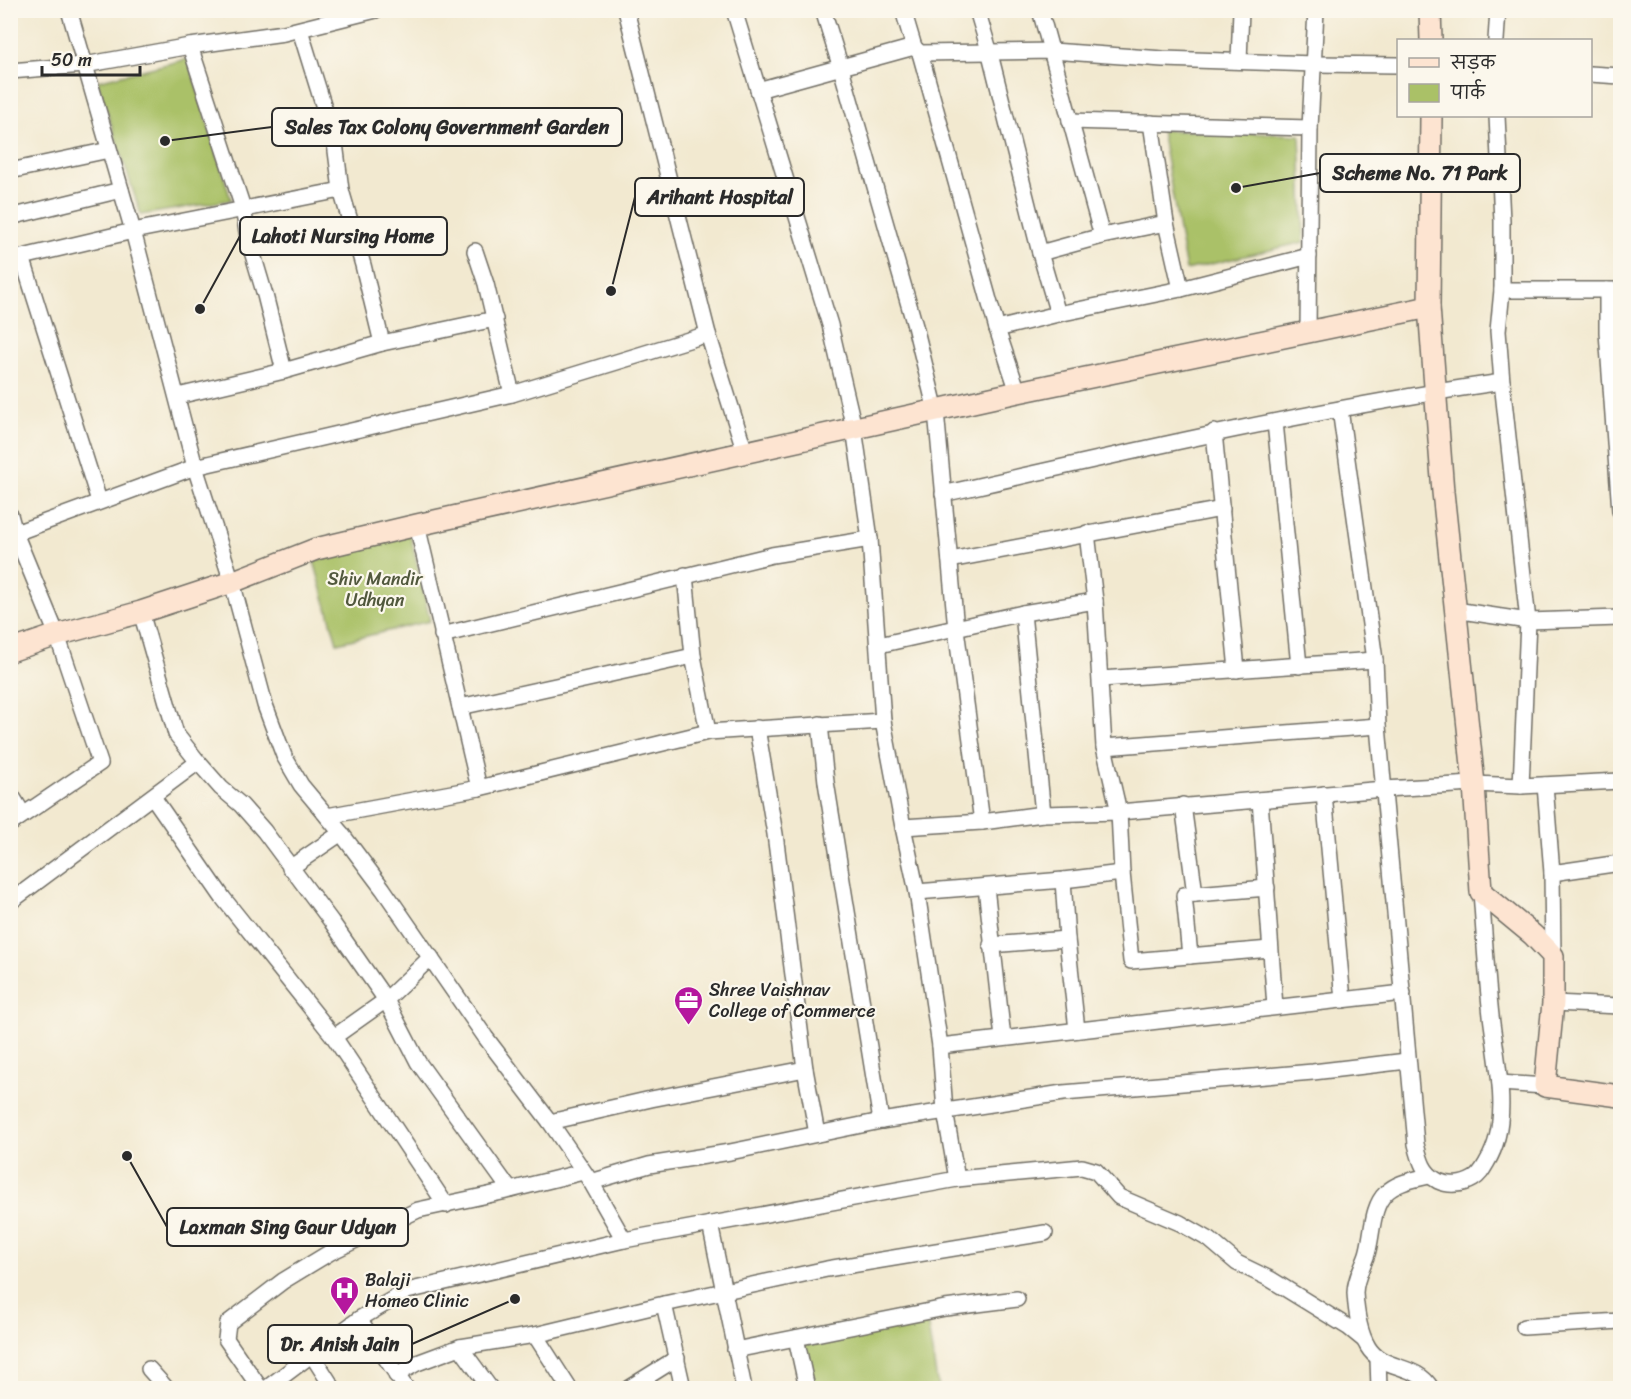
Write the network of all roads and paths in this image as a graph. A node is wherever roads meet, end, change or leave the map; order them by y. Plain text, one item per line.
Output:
1 (69, 10) edge
2 (376, 10) edge
3 (626, 10) edge
4 (734, 10) edge
5 (823, 10) edge
6 (903, 10) edge
7 (977, 10) edge
8 (1040, 10) edge
9 (1241, 10) edge
10 (1316, 10) edge
11 (1430, 10) edge
12 (1498, 10) edge
13 (300, 30) junction
14 (1431, 39) edge
15 (1496, 39) edge
16 (190, 46) junction
17 (917, 50) junction
18 (989, 50) junction
19 (1052, 51) junction
20 (1239, 62) junction
21 (1314, 64) junction
22 (84, 65) junction
23 (1397, 65) edge
24 (842, 68) junction
25 (10, 71) edge
26 (1592, 74) edge
27 (1620, 76) edge
28 (758, 90) junction
29 (1431, 117) edge
30 (1497, 117) edge
31 (1070, 121) junction
32 (1151, 123) junction
33 (1311, 128) junction
34 (109, 150) junction
35 (10, 171) edge
36 (121, 190) junction
37 (340, 190) junction
38 (243, 208) junction
39 (10, 217) edge
40 (1166, 223) junction
41 (133, 231) junction
42 (1102, 236) junction
43 (476, 251) dead end
44 (1040, 253) junction
45 (1309, 256) junction
46 (16, 258) edge
47 (1181, 289) junction
48 (1502, 290) junction
49 (1613, 290) edge
50 (1429, 307) junction
51 (1059, 314) junction
52 (495, 319) junction
53 (997, 329) junction
54 (1308, 331) junction
55 (1614, 333) edge
56 (708, 334) junction
57 (382, 343) junction
58 (284, 371) junction
59 (1502, 382) junction
60 (1435, 391) junction
61 (1018, 393) junction
62 (512, 394) junction
63 (178, 396) junction
64 (1340, 409) junction
65 (936, 411) junction
66 (1275, 422) junction
67 (854, 428) junction
68 (1214, 432) junction
69 (745, 452) junction
70 (195, 467) junction
71 (943, 494) junction
72 (99, 501) junction
73 (1222, 509) junction
74 (1620, 511) edge
75 (10, 515) edge
76 (417, 525) junction
77 (1087, 533) junction
78 (13, 534) edge
79 (870, 539) junction
80 (950, 560) junction
81 (685, 575) junction
82 (232, 582) junction
83 (1095, 601) junction
84 (1455, 610) junction
85 (141, 612) junction
86 (1023, 614) junction
87 (1620, 618) edge
88 (1528, 621) junction
89 (956, 629) junction
90 (442, 635) junction
91 (57, 636) junction
92 (879, 645) junction
93 (10, 651) edge
94 (693, 656) junction
95 (1375, 660) junction
96 (1299, 666) junction
97 (1237, 670) junction
98 (1101, 679) junction
99 (460, 707) junction
100 (884, 720) junction
101 (820, 724) junction
102 (1378, 726) junction
103 (758, 728) junction
104 (708, 732) junction
105 (1104, 747) junction
106 (198, 762) junction
107 (1620, 781) edge
108 (1474, 784) junction
109 (1545, 785) junction
110 (1521, 786) junction
111 (479, 788) junction
112 (1383, 789) junction
113 (10, 793) edge
114 (1324, 794) junction
115 (153, 797) junction
116 (1260, 800) junction
117 (1183, 805) junction
118 (1119, 812) junction
119 (24, 814) junction
120 (1043, 814) junction
121 (327, 816) junction
122 (982, 822) junction
123 (10, 824) edge
124 (903, 827) junction
125 (341, 832) junction
126 (1620, 863) edge
127 (291, 868) junction
128 (1122, 873) junction
129 (1552, 873) junction
130 (1063, 880) junction
131 (986, 887) junction
132 (1267, 888) junction
133 (917, 892) junction
134 (1481, 892) junction
135 (1195, 894) junction
136 (10, 902) edge
137 (1067, 939) junction
138 (991, 945) junction
139 (1270, 949) junction
140 (1190, 956) junction
141 (1553, 956) junction
142 (431, 957) junction
143 (1403, 993) junction
144 (386, 1000) junction
145 (1343, 1000) junction
146 (1553, 1003) junction
147 (1620, 1006) edge
148 (1275, 1007) junction
149 (1077, 1030) junction
150 (334, 1037) junction
151 (1003, 1038) junction
152 (940, 1046) junction
153 (1407, 1061) junction
154 (805, 1069) junction
155 (1500, 1083) junction
156 (1545, 1086) junction
157 (1620, 1096) edge
158 (945, 1111) junction
159 (881, 1121) junction
160 (550, 1122) junction
161 (817, 1134) junction
162 (1428, 1176) junction
163 (587, 1177) junction
164 (957, 1179) junction
165 (510, 1190) junction
166 (446, 1205) junction
167 (710, 1224) junction
168 (1045, 1233) dead end
169 (624, 1240) junction
170 (723, 1291) junction
171 (1017, 1299) dead end
172 (664, 1304) junction
173 (358, 1319) junction
174 (1620, 1321) edge
175 (1524, 1327) dead end
176 (535, 1335) junction
177 (795, 1338) junction
178 (1364, 1340) junction
179 (460, 1347) junction
180 (735, 1350) junction
181 (312, 1355) junction
182 (677, 1358) junction
183 (1378, 1359) junction
184 (149, 1369) dead end
185 (396, 1375) junction
186 (166, 1389) edge
187 (260, 1389) edge
188 (267, 1389) edge
189 (333, 1389) edge
190 (406, 1389) edge
191 (490, 1389) edge
192 (569, 1389) edge
193 (629, 1389) edge
194 (683, 1389) edge
195 (744, 1389) edge
196 (807, 1389) edge
197 (1379, 1389) edge
198 (1431, 1389) edge

1 - 22 street
2 - 13 street
3 - 56 street
4 - 28 street
5 - 24 street
6 - 17 street
7 - 18 street
8 - 19 street
9 - 20 street
10 - 21 street
11 - 14 street
12 - 15 street
13 - 16 street
13 - 37 street
16 - 22 street
16 - 38 street
17 - 18 street
17 - 24 street
17 - 53 street
18 - 19 street
18 - 44 street
19 - 20 street
19 - 31 street
20 - 21 street
21 - 23 street
21 - 33 street
22 - 25 street
22 - 34 street
24 - 28 street
24 - 65 street
26 - 27 street
28 - 67 street
29 - 50 street
30 - 48 street
31 - 32 street
31 - 42 street
32 - 33 street
32 - 40 street
33 - 45 street
34 - 35 street
34 - 36 street
36 - 39 street
36 - 41 street
37 - 38 street
37 - 57 street
38 - 41 street
38 - 58 street
40 - 42 street
40 - 47 street
41 - 46 street
41 - 63 street
42 - 44 street
43 - 52 street
44 - 51 street
45 - 47 street
45 - 54 street
46 - 72 street
47 - 51 street
48 - 49 street
48 - 59 street
49 - 55 street
50 - 54 street
50 - 60 street
51 - 53 street
52 - 57 street
52 - 62 street
53 - 61 street
54 - 61 street
55 - 74 street
56 - 62 street
56 - 69 street
57 - 58 street
58 - 63 street
59 - 60 street
59 - 88 street
60 - 64 street
60 - 84 street
61 - 65 street
62 - 70 street
63 - 70 street
64 - 66 street
64 - 95 street
65 - 67 street
65 - 71 street
66 - 68 street
66 - 96 street
67 - 69 street
67 - 79 street
68 - 71 street
68 - 73 street
69 - 76 street
70 - 72 street
70 - 82 street
71 - 80 street
72 - 78 street
73 - 77 street
73 - 97 street
75 - 78 street
76 - 82 street
76 - 90 street
77 - 80 street
77 - 83 street
78 - 91 street
79 - 81 street
79 - 92 street
80 - 89 street
81 - 90 street
81 - 94 street
82 - 85 street
82 - 121 street
83 - 86 street
83 - 98 street
84 - 88 street
84 - 108 street
85 - 91 street
85 - 106 street
86 - 89 street
86 - 120 street
87 - 88 street
88 - 110 street
89 - 92 street
89 - 122 street
90 - 99 street
91 - 93 street
91 - 119 street
92 - 100 street
94 - 99 street
94 - 104 street
95 - 96 street
95 - 102 street
96 - 97 street
97 - 98 street
98 - 105 street
99 - 111 street
100 - 101 street
100 - 124 street
101 - 103 street
101 - 159 street
102 - 105 street
102 - 112 street
103 - 104 street
103 - 154 street
104 - 111 street
105 - 118 street
106 - 115 street
106 - 127 street
107 - 109 street
108 - 110 street
108 - 112 street
108 - 134 street
109 - 110 street
109 - 129 street
111 - 121 street
112 - 114 street
112 - 143 street
113 - 119 street
114 - 116 street
114 - 145 street
115 - 136 street
115 - 150 street
116 - 117 street
116 - 132 street
117 - 118 street
117 - 135 street
118 - 120 street
118 - 128 street
119 - 123 street
120 - 122 street
121 - 125 street
122 - 124 street
124 - 133 street
125 - 127 street
125 - 142 street
126 - 129 street
127 - 144 street
128 - 130 street
128 - 140 street
129 - 141 street
130 - 131 street
130 - 137 street
131 - 133 street
131 - 138 street
132 - 135 street
132 - 139 street
133 - 152 street
134 - 141 street
134 - 155 street
135 - 140 street
137 - 138 street
137 - 149 street
138 - 151 street
139 - 140 street
139 - 148 street
141 - 146 street
142 - 144 street
142 - 160 street
143 - 145 street
143 - 153 street
144 - 150 street
144 - 165 street
145 - 148 street
146 - 147 street
146 - 156 street
148 - 149 street
149 - 151 street
150 - 166 street
151 - 152 street
152 - 158 street
153 - 158 street
153 - 162 street
154 - 160 street
154 - 161 street
155 - 156 street
155 - 162 street
156 - 157 street
158 - 159 street
158 - 164 street
159 - 161 street
160 - 163 street
161 - 163 street
162 - 178 street
163 - 165 street
163 - 169 street
164 - 167 street
164 - 178 street
165 - 166 street
166 - 187 street
167 - 169 street
167 - 170 street
168 - 170 street
169 - 173 street
170 - 172 street
170 - 180 street
171 - 177 street
172 - 176 street
172 - 182 street
173 - 181 street
173 - 185 street
174 - 175 street
176 - 179 street
176 - 192 street
177 - 180 street
177 - 196 street
178 - 183 street
179 - 185 street
179 - 191 street
180 - 195 street
181 - 188 street
181 - 189 street
182 - 193 street
182 - 194 street
183 - 197 street
183 - 198 street
184 - 186 street
185 - 190 street

